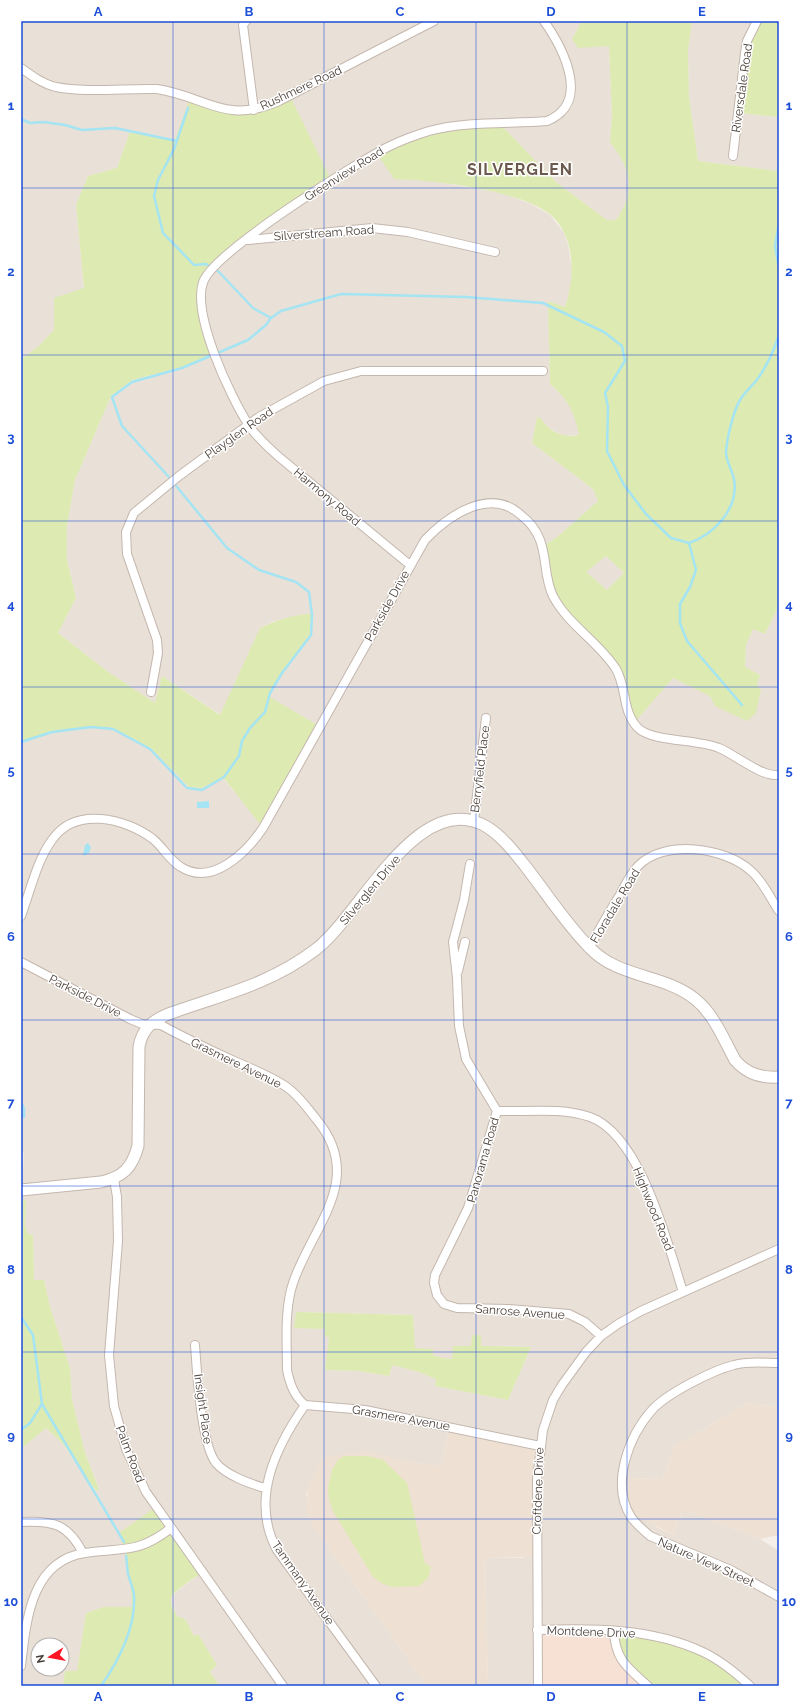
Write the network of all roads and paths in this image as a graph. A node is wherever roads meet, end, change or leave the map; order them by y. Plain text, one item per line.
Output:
1 (246, 21) edge
2 (434, 21) edge
3 (544, 21) edge
4 (757, 21) edge
5 (21, 68) edge
6 (254, 110) junction
7 (733, 156) dead end
8 (247, 240) junction
9 (495, 252) dead end
10 (543, 371) dead end
11 (248, 424) junction
12 (410, 565) junction
13 (151, 692) dead end
14 (486, 718) dead end
15 (779, 776) edge
16 (474, 821) junction
17 (470, 864) dead end
18 (779, 911) edge
19 (21, 916) edge
20 (465, 942) dead end
21 (589, 948) junction
22 (21, 962) edge
23 (457, 978) junction
24 (151, 1024) junction
25 (779, 1078) edge
26 (497, 1111) junction
27 (114, 1179) junction
28 (21, 1190) edge
29 (779, 1249) edge
30 (683, 1292) junction
31 (436, 1295) joint
32 (601, 1336) junction
33 (195, 1345) dead end
34 (779, 1363) edge
35 (305, 1405) junction
36 (540, 1446) junction
37 (265, 1488) junction
38 (21, 1522) edge
39 (171, 1528) junction
40 (84, 1553) junction
41 (779, 1597) edge
42 (537, 1630) junction
43 (614, 1631) junction
44 (21, 1666) edge
45 (283, 1686) edge
46 (376, 1686) edge
47 (538, 1686) edge
48 (648, 1686) edge
49 (750, 1686) edge

1 - 6 street
2 - 6 street, Rushmere Road
3 - 8 street, Greenview Road
4 - 7 street, Riversdale Road
5 - 6 street, Rushmere Road
8 - 9 street, Silverstream Road
8 - 11 street, Greenview Road
10 - 11 street, Playglen Road
11 - 12 street, Harmony Road
11 - 13 street, Playglen Road
12 - 15 street, Parkside Drive
12 - 19 street, Parkside Drive
14 - 16 street, Berryfield Place
16 - 21 street, Silverglen Drive
16 - 24 street, Silverglen Drive
17 - 23 street, Panorama Road
18 - 21 street, Floradale Road
20 - 23 street, Panorama Road
21 - 25 street, Silverglen Drive
22 - 24 street, Parkside Drive
23 - 26 street, Panorama Road
24 - 27 street, Silverglen Drive
24 - 35 street, Grasmere Avenue
26 - 30 street, Highwood Road
26 - 31 street, Panorama Road
27 - 28 street
27 - 39 street, Palm Road
29 - 30 street, Croftdene Drive
30 - 32 street, Croftdene Drive
31 - 32 street, Sanrose Avenue
32 - 36 street, Croftdene Drive
33 - 37 street, Insight Place
34 - 41 street, Nature View Street
35 - 36 street, Grasmere Avenue
35 - 37 street, Tammany Avenue
36 - 42 street, Croftdene Drive
37 - 46 street, Tammany Avenue
38 - 40 street
39 - 40 street
39 - 45 street, Palm Road
40 - 44 street
42 - 43 street, Montdene Drive
42 - 47 street, Croftdene Drive
43 - 48 street
43 - 49 street, Montdene Drive

